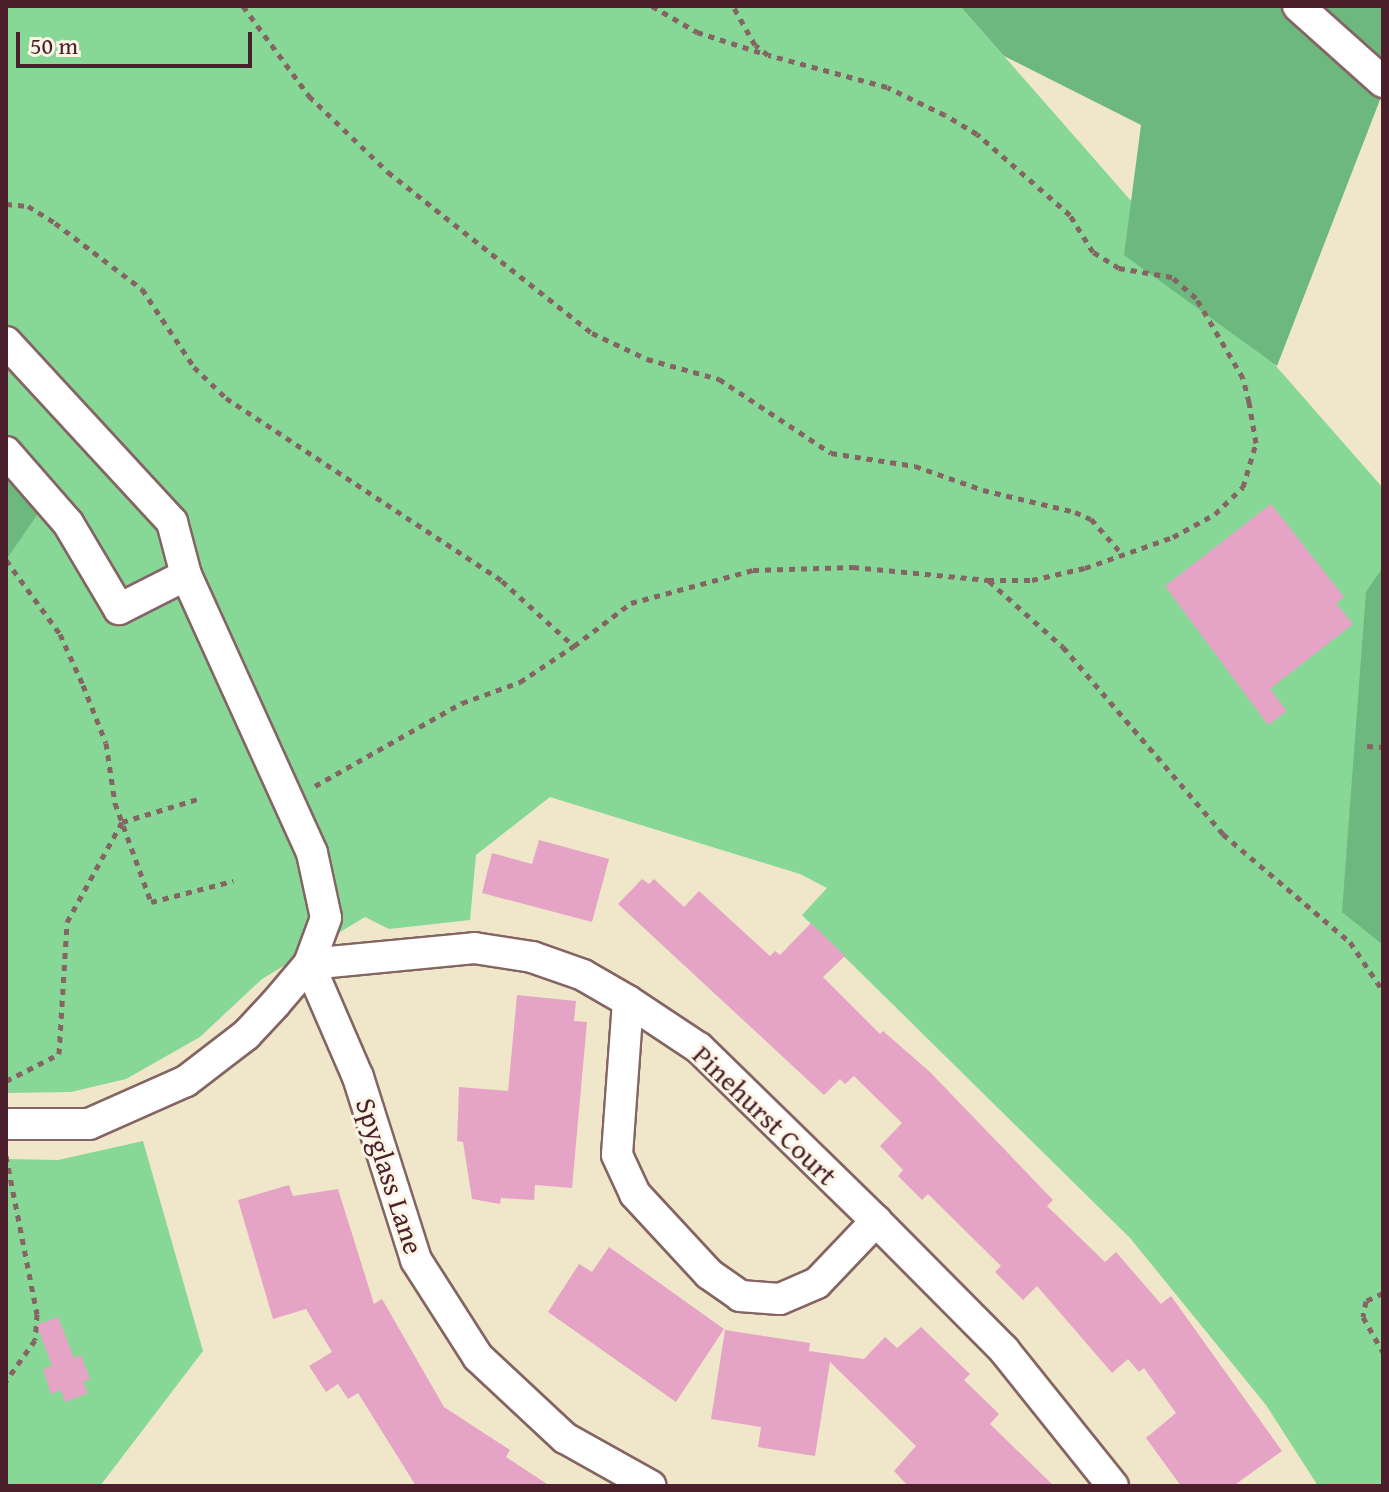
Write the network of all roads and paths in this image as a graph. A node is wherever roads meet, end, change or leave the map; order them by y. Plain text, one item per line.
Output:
1 (243, 6) edge
2 (652, 6) edge
3 (733, 6) edge
4 (1298, 6) edge
5 (768, 55) junction
6 (1383, 82) edge
7 (6, 204) edge
8 (6, 342) edge
9 (6, 452) edge
10 (1123, 555) junction
11 (6, 560) edge
12 (186, 575) junction
13 (988, 580) junction
14 (574, 646) junction
15 (1367, 746) dead end
16 (1383, 747) edge
17 (201, 798) dead end
18 (288, 801) junction
19 (122, 822) junction
20 (233, 881) dead end
21 (309, 964) junction
22 (1383, 991) edge
23 (628, 1001) junction
24 (6, 1081) edge
25 (6, 1124) edge
26 (6, 1156) edge
27 (876, 1221) junction
28 (1383, 1293) edge
29 (1383, 1352) edge
30 (6, 1381) edge
31 (651, 1486) edge
32 (1113, 1486) edge

1 - 10 path
2 - 5 path
3 - 5 path
4 - 6 street
5 - 10 path
7 - 14 path
8 - 12 street
9 - 12 street
10 - 13 path
11 - 19 path
12 - 18 street
13 - 14 path
13 - 22 path
14 - 18 path
15 - 16 path
17 - 19 path
18 - 21 street
19 - 20 path
19 - 24 path
21 - 23 street, Pinehurst Court
21 - 25 street
21 - 31 street, Spyglass Lane
23 - 27 street, Pinehurst Court
23 - 27 street
26 - 30 path
27 - 32 street, Pinehurst Court
28 - 29 path

